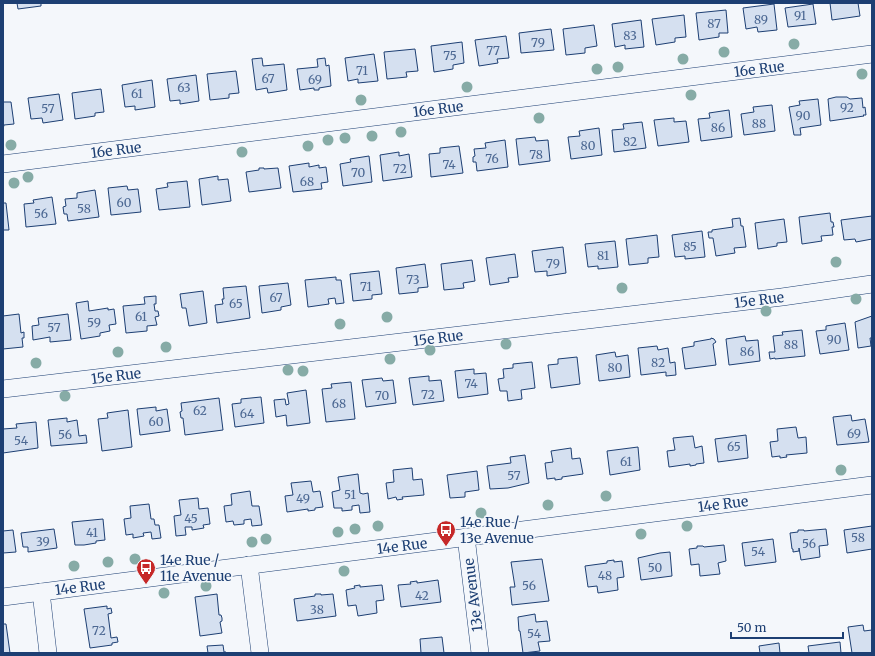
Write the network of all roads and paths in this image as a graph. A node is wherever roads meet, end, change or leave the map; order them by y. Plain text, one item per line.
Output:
1 (872, 54) edge
2 (3, 164) edge
3 (872, 284) edge
4 (3, 390) edge
5 (872, 485) edge
6 (466, 537) junction
7 (248, 565) junction
8 (41, 592) junction
9 (3, 597) edge
10 (48, 653) edge
11 (260, 653) edge
12 (480, 653) edge

1 - 2 street, 16e Rue
3 - 4 street, 15e Rue
5 - 6 street, 14e Rue
6 - 7 street, 14e Rue
6 - 12 street, 13e Avenue
7 - 8 street, 14e Rue
7 - 11 street
8 - 9 street, 14e Rue
8 - 10 street

